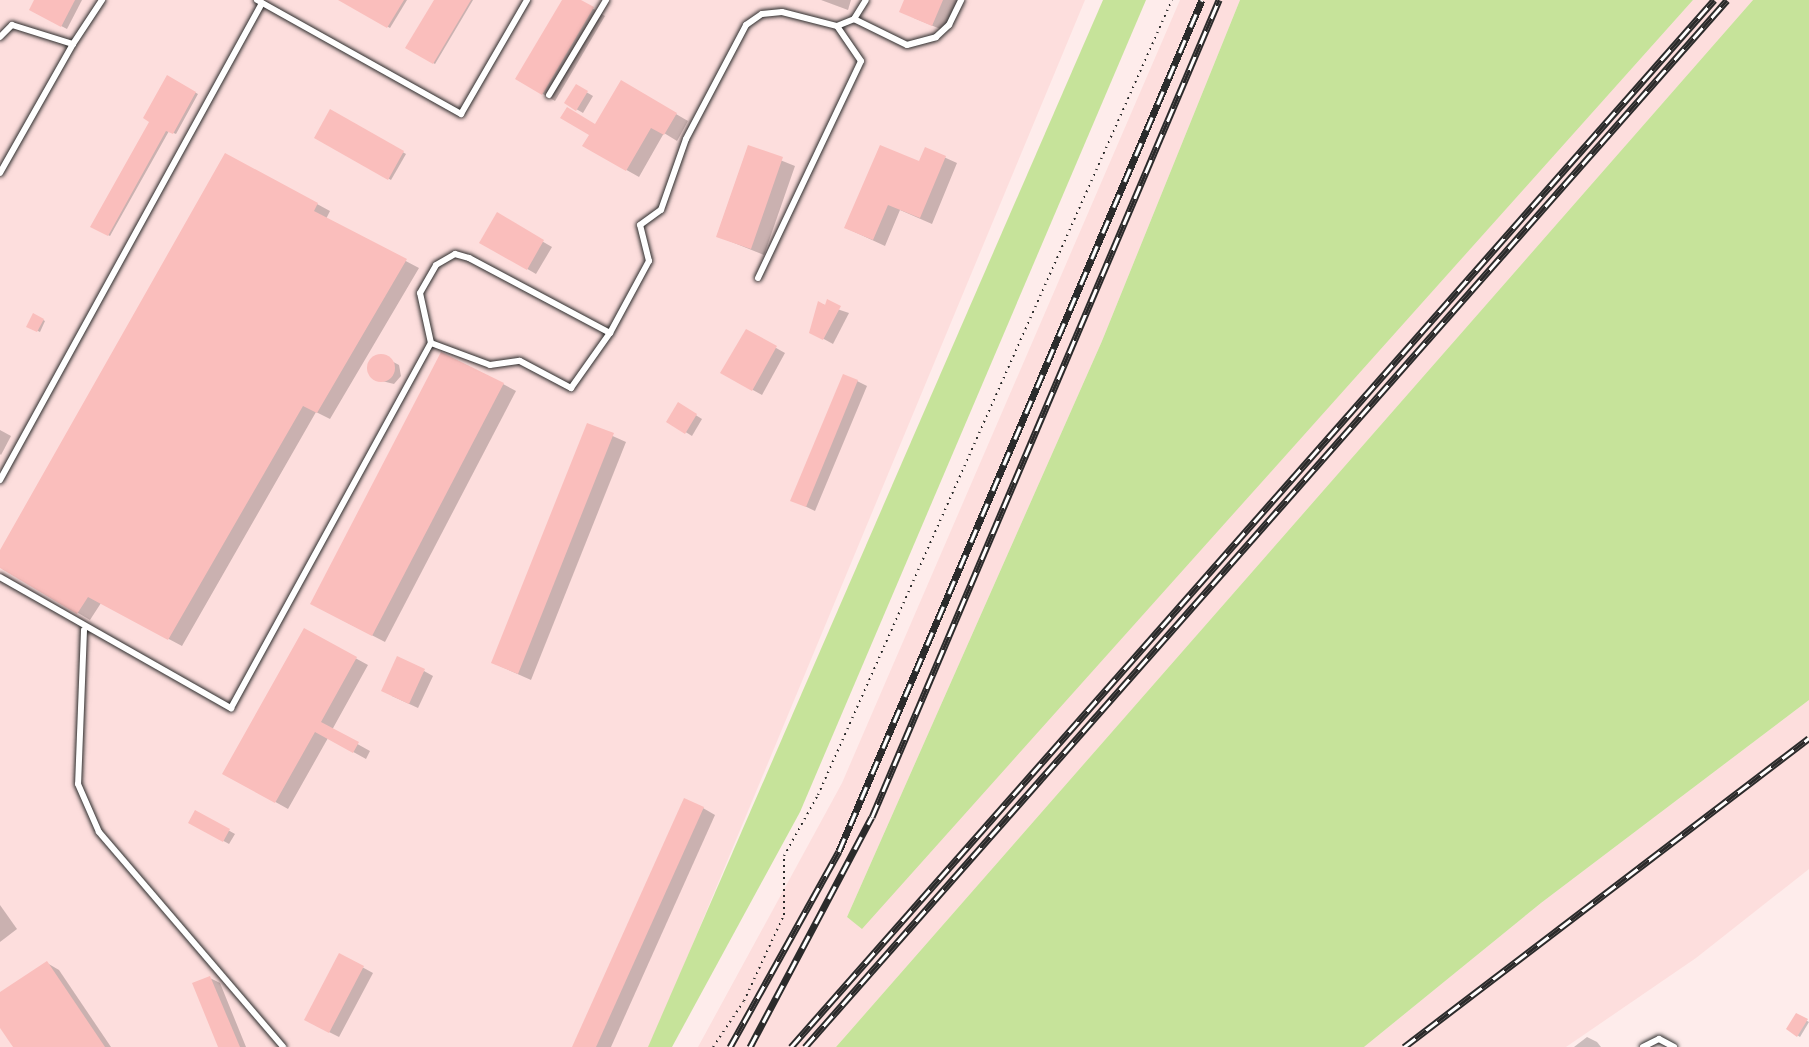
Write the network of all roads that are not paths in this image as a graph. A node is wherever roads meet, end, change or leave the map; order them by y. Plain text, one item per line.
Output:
1 (102, 0) edge
2 (527, 0) edge
3 (606, 0) edge
4 (866, 0) edge
5 (961, 0) edge
6 (259, 1) edge
7 (854, 19) junction
8 (837, 26) junction
9 (0, 37) edge
10 (74, 44) junction
11 (549, 95) dead end
12 (0, 173) edge
13 (758, 278) dead end
14 (610, 333) junction
15 (430, 343) junction
16 (0, 480) edge
17 (0, 578) edge
18 (84, 630) junction
19 (283, 1047) edge
20 (1643, 1047) edge
21 (1674, 1047) edge

1 - 10 lane
2 - 6 lane
3 - 11 lane
4 - 7 lane
5 - 7 lane
6 - 16 lane
7 - 8 lane
8 - 13 lane
8 - 14 lane
9 - 10 lane
10 - 12 lane
14 - 15 lane
14 - 15 lane
15 - 18 lane
17 - 18 lane
18 - 19 lane
20 - 21 lane

